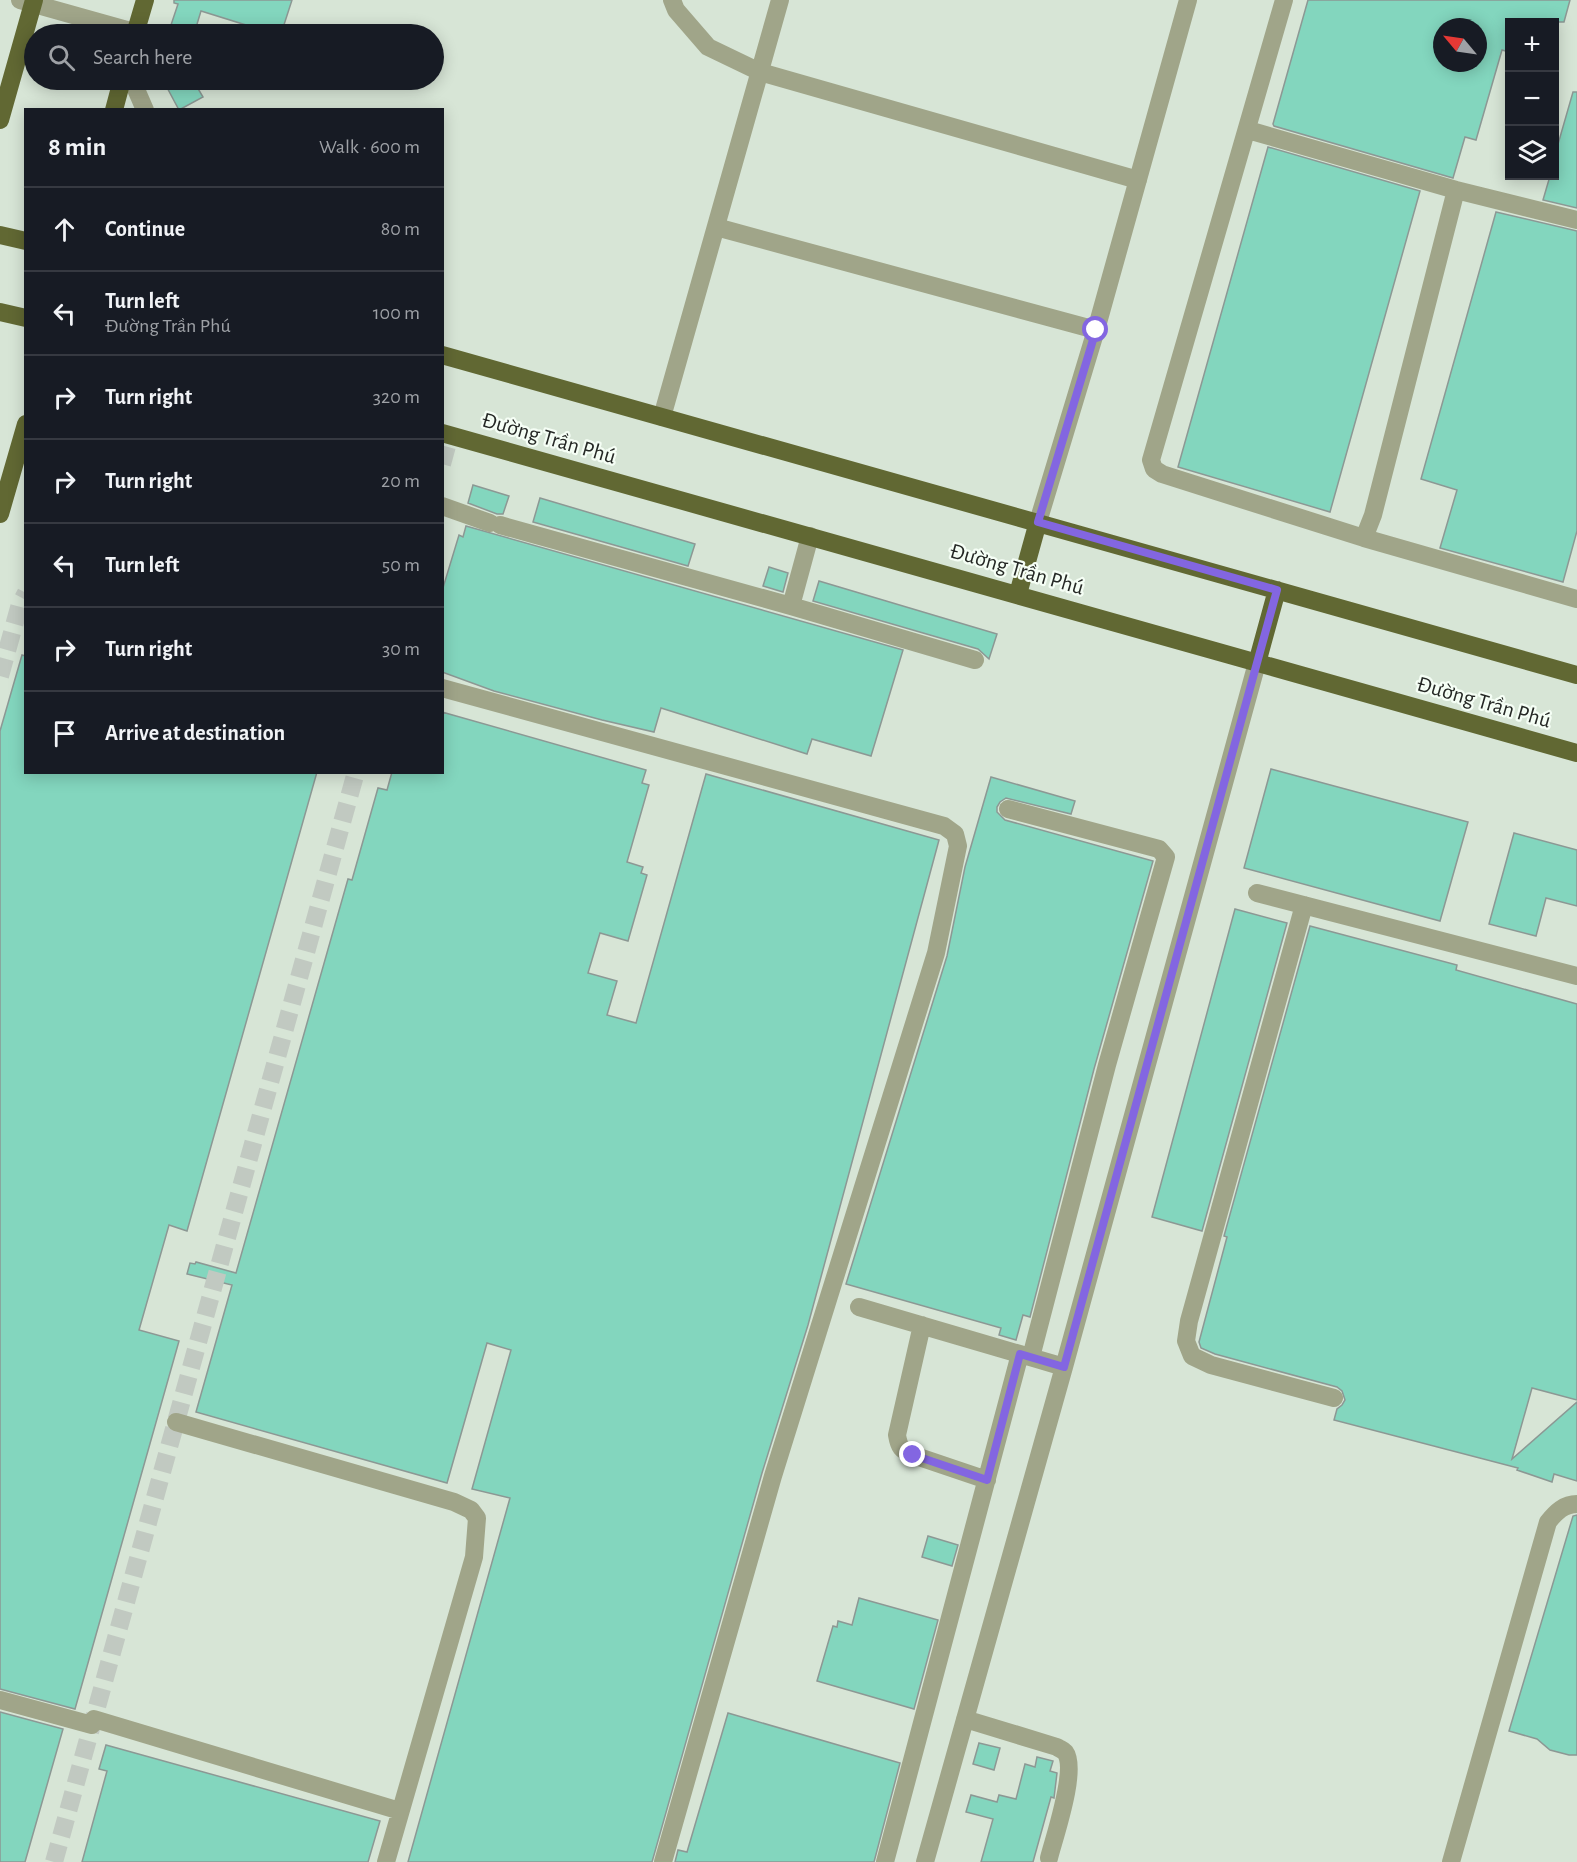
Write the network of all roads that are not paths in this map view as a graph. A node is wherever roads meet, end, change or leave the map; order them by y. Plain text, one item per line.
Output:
1 (145, 0) edge
2 (672, 0) edge
3 (780, 0) edge
4 (1188, 0) edge
5 (1284, 0) edge
6 (29, 1) edge
7 (104, 24) edge
8 (139, 24) edge
9 (760, 72) junction
10 (119, 90) edge
11 (136, 90) edge
12 (115, 108) edge
13 (144, 108) edge
14 (0, 120) edge
15 (1248, 130) junction
16 (1138, 180) junction
17 (1456, 190) junction
18 (1577, 220) edge
19 (717, 227) junction
20 (0, 235) edge
21 (24, 241) edge
22 (0, 312) edge
23 (24, 318) edge
24 (1096, 330) junction
25 (444, 356) edge
26 (662, 417) junction
27 (24, 431) edge
28 (444, 434) edge
29 (444, 507) edge
30 (0, 514) edge
31 (1038, 522) junction
32 (810, 536) junction
33 (1364, 538) junction
34 (1277, 590) junction
35 (1018, 594) junction
36 (1577, 598) edge
37 (791, 606) junction
38 (975, 660) dead end
39 (1257, 663) junction
40 (1577, 675) edge
41 (444, 689) edge
42 (1577, 753) edge
43 (1008, 809) dead end
44 (1257, 893) dead end
45 (1304, 905) junction
46 (1577, 976) edge
47 (859, 1307) dead end
48 (922, 1325) junction
49 (1026, 1355) junction
50 (1064, 1367) junction
51 (1334, 1398) dead end
52 (176, 1422) dead end
53 (987, 1480) junction
54 (1577, 1504) edge
55 (0, 1700) edge
56 (965, 1719) junction
57 (400, 1811) junction
58 (1049, 1858) dead end
59 (386, 1862) edge
60 (663, 1862) edge
61 (885, 1862) edge
62 (925, 1862) edge
63 (1451, 1862) edge

1 - 8 main road
2 - 9 street
3 - 9 street
4 - 16 street
5 - 15 street
6 - 7 street
6 - 14 main road
9 - 16 street
9 - 19 street
10 - 12 main road
11 - 13 street
15 - 17 street
15 - 33 street
16 - 24 street
17 - 18 street
17 - 33 street
19 - 24 street
19 - 26 street
20 - 21 main road
22 - 23 main road
24 - 31 street
25 - 26 main road
26 - 31 main road
27 - 30 main road
28 - 32 main road, Đường Trần Phú
29 - 37 street
31 - 34 main road
31 - 35 main road
32 - 35 main road, Đường Trần Phú
32 - 37 street
33 - 36 street
34 - 39 main road
34 - 40 main road
35 - 39 main road, Đường Trần Phú
37 - 38 street
39 - 42 main road, Đường Trần Phú
39 - 50 street
41 - 60 street
43 - 49 street
44 - 45 street
45 - 46 street
45 - 51 street
47 - 48 street
48 - 49 street
48 - 53 street
49 - 50 street
49 - 53 street
50 - 56 street
52 - 57 street
53 - 61 street
54 - 63 street
55 - 57 street
56 - 58 street
56 - 62 street
57 - 59 street

